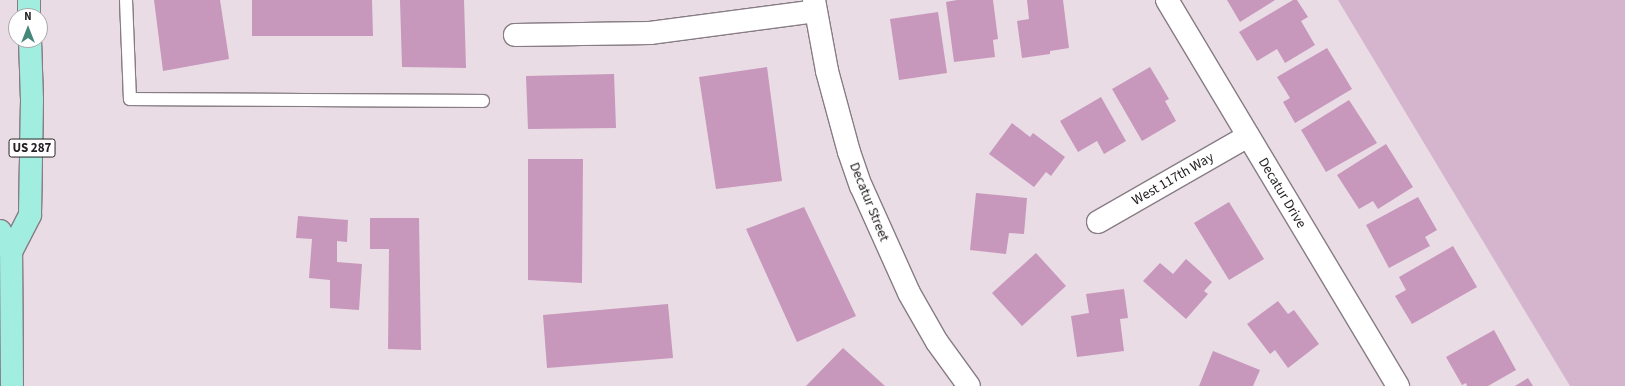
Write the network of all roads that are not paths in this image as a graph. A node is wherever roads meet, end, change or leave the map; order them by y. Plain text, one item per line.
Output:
1 (126, 0) edge
2 (1167, 0) edge
3 (815, 5) edge
4 (515, 35) dead end
5 (30, 48) edge
6 (483, 101) dead end
7 (1248, 136) junction
8 (1098, 222) dead end
9 (0, 231) edge
10 (11, 252) junction
11 (12, 386) edge
12 (969, 386) edge
13 (1398, 386) edge

1 - 6 lane
2 - 7 street, Decatur Drive
3 - 4 street
3 - 12 street, Decatur Street
5 - 10 main road, US 287
7 - 8 street, West 117th Way
7 - 13 street, Decatur Drive
9 - 10 main road, US 287
10 - 11 main road, US 287

